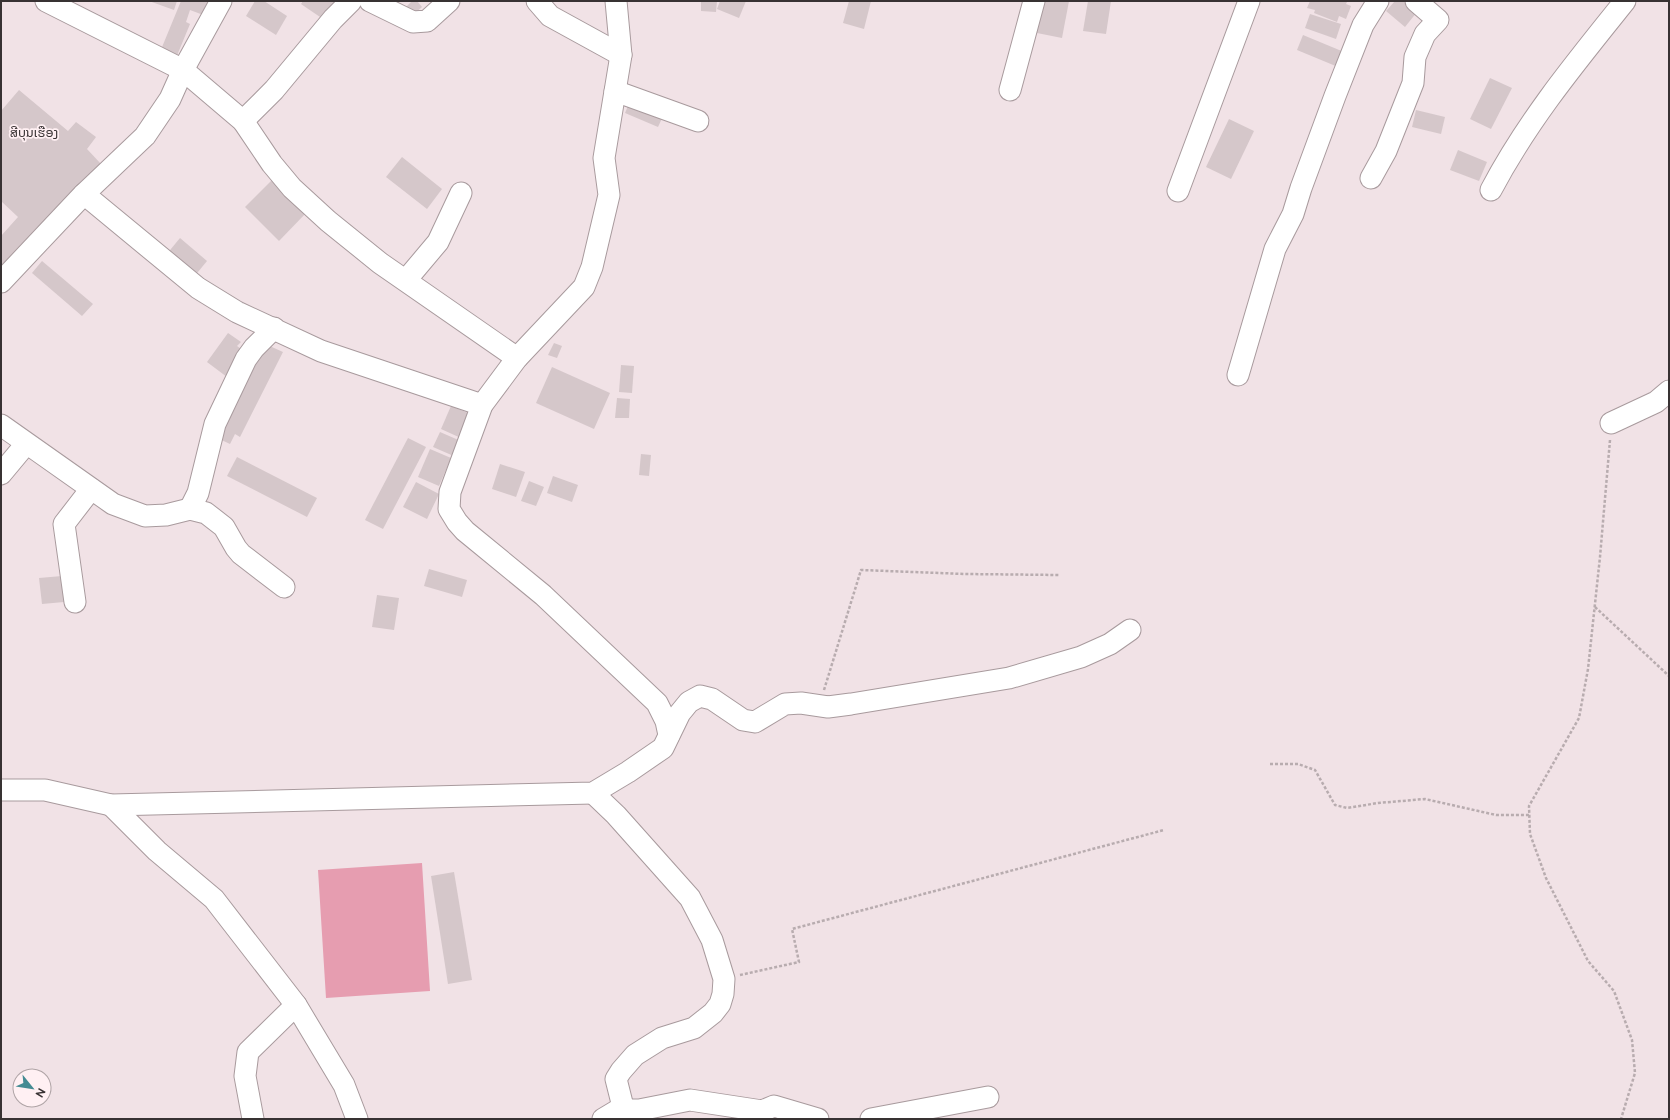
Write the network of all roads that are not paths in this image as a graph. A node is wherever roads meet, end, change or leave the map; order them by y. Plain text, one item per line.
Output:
1 (46, 1) edge
2 (221, 1) edge
3 (351, 1) edge
4 (370, 1) edge
5 (449, 1) edge
6 (537, 1) edge
7 (616, 1) edge
8 (1034, 1) edge
9 (1249, 1) edge
10 (1378, 1) edge
11 (1416, 1) edge
12 (1625, 1) edge
13 (621, 55) junction
14 (183, 70) junction
15 (1010, 90) dead end
16 (615, 91) junction
17 (242, 121) junction
18 (698, 121) dead end
19 (1371, 178) dead end
20 (1491, 190) dead end
21 (1178, 191) dead end
22 (461, 193) dead end
23 (84, 194) junction
24 (406, 280) junction
25 (1, 282) edge
26 (274, 328) junction
27 (517, 358) junction
28 (1238, 375) dead end
29 (1669, 391) edge
30 (482, 405) junction
31 (1611, 423) road end
32 (1, 425) edge
33 (26, 444) junction
34 (1, 474) edge
35 (91, 489) junction
36 (190, 509) junction
37 (284, 587) dead end
38 (75, 602) dead end
39 (1130, 630) dead end
40 (669, 735) junction
41 (1, 790) edge
42 (593, 793) junction
43 (111, 804) junction
44 (296, 1005) junction
45 (988, 1097) dead end
46 (623, 1107) junction
47 (254, 1119) edge
48 (357, 1119) edge
49 (603, 1119) edge
50 (818, 1119) edge
51 (871, 1119) edge

1 - 14 street
2 - 14 street
3 - 17 street
4 - 5 street
6 - 13 street
7 - 13 street
8 - 15 street
9 - 21 street
10 - 28 street
11 - 19 street
12 - 20 street
13 - 16 street
14 - 17 street
14 - 23 street
16 - 18 street
16 - 27 street
17 - 24 street
22 - 24 street
23 - 25 street
23 - 26 street
24 - 27 street
26 - 30 street
26 - 36 street
27 - 30 street
29 - 31 street
30 - 40 street
32 - 33 street
33 - 34 street
33 - 35 street
35 - 36 street
35 - 38 street
36 - 37 street
39 - 40 street
40 - 42 street
41 - 43 street
42 - 43 street
42 - 46 street
43 - 44 street
44 - 47 street
44 - 48 street
45 - 51 street
46 - 49 street
46 - 50 street

